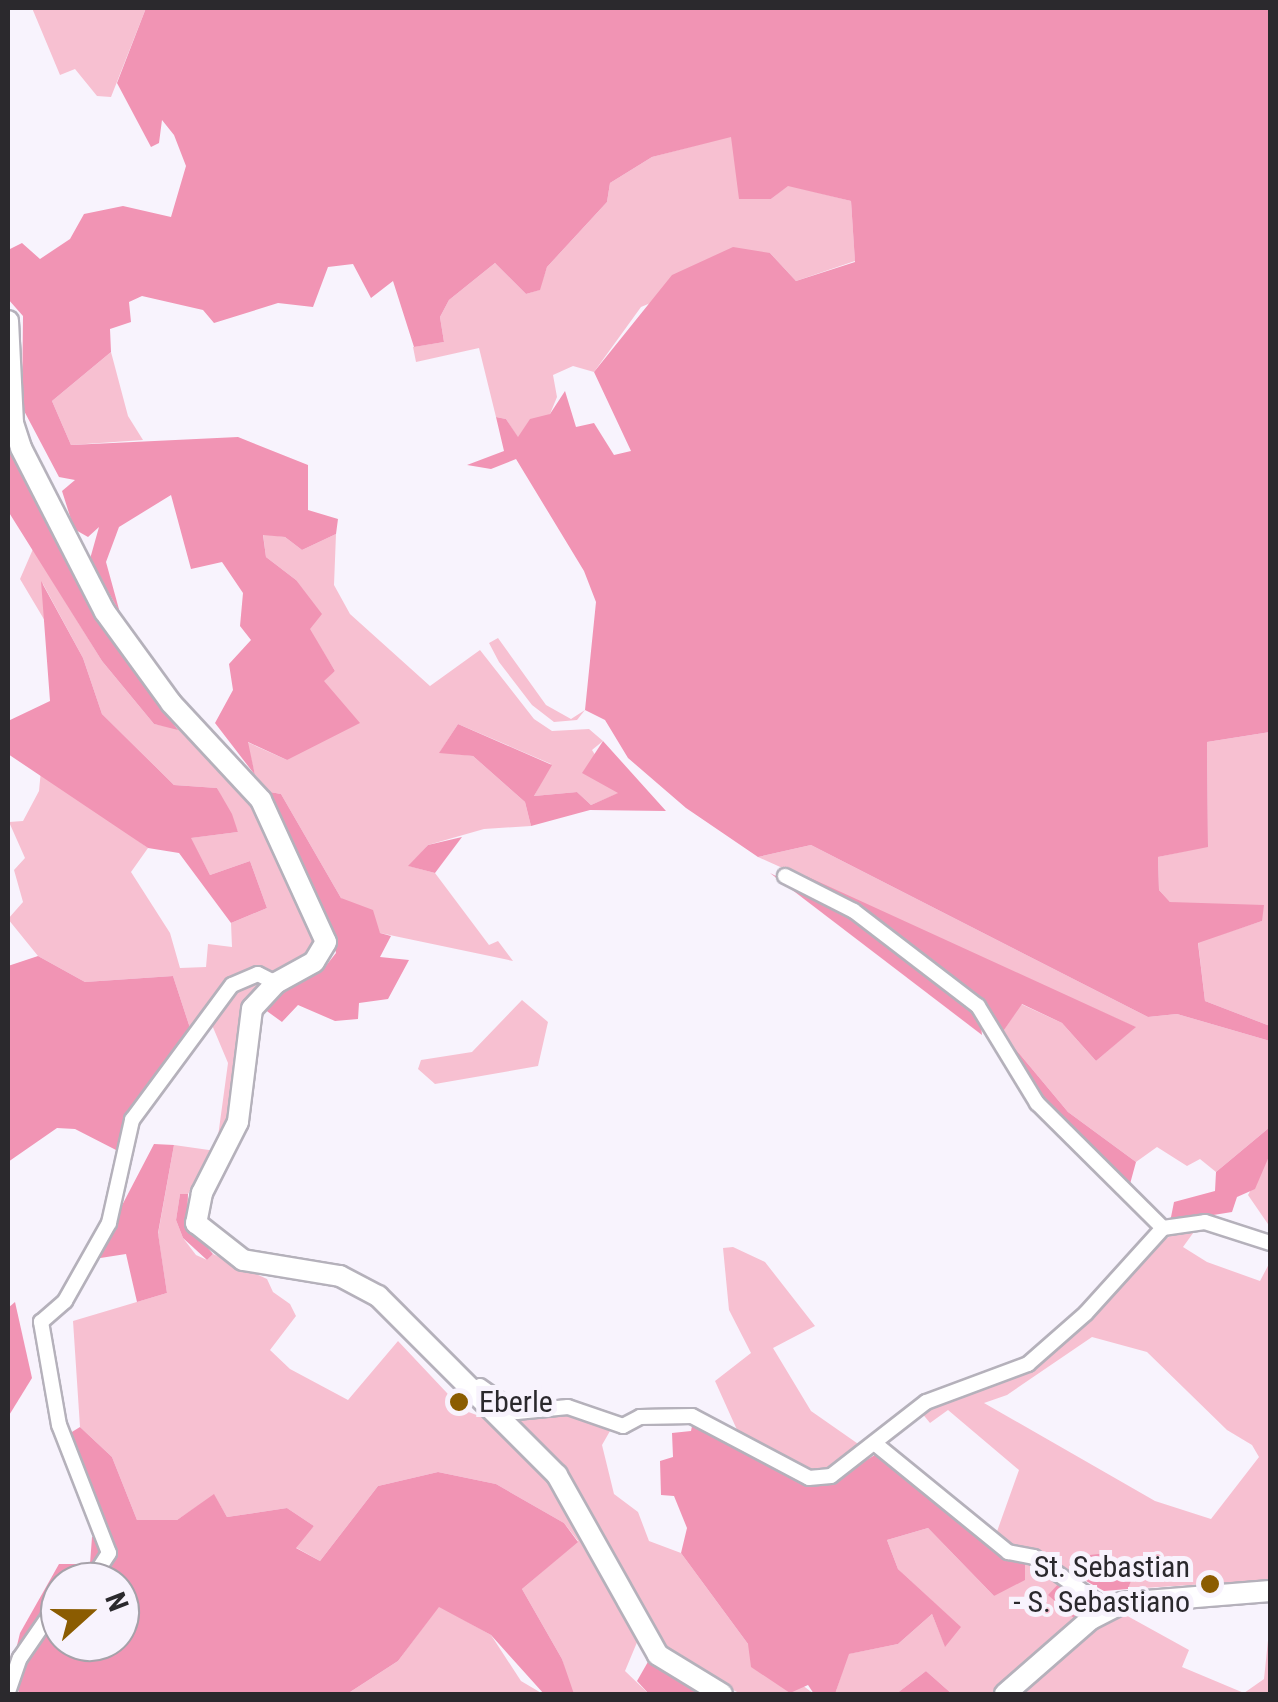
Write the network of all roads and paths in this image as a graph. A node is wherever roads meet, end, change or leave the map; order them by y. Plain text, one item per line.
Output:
1 (8, 321) edge
2 (785, 876) dead end
3 (276, 983) junction
4 (1164, 1228) junction
5 (1270, 1243) edge
6 (459, 1381) junction
7 (878, 1446) junction
8 (103, 1562) edge
9 (1270, 1591) edge
10 (1108, 1608) junction
11 (40, 1629) edge
12 (8, 1692) edge
13 (722, 1694) edge
14 (1005, 1694) edge

1 - 3 main road
2 - 4 street
3 - 6 main road
3 - 8 street
4 - 5 street
4 - 7 street
6 - 7 street
6 - 13 main road
7 - 10 street
9 - 10 main road
10 - 14 main road
11 - 12 street

